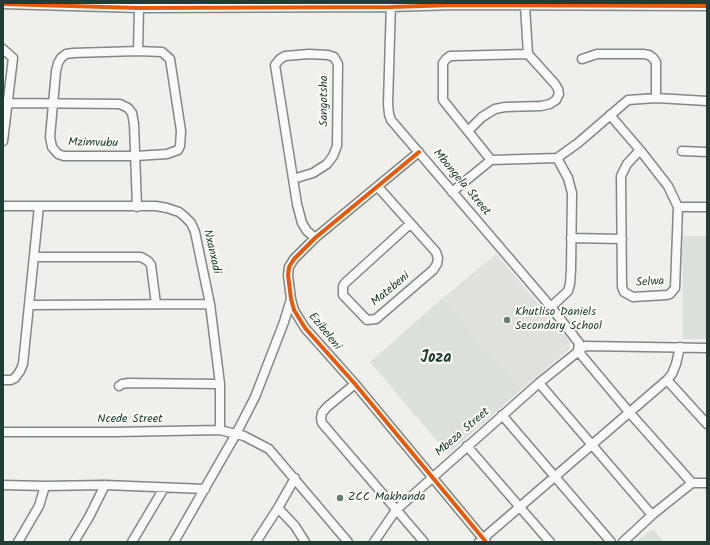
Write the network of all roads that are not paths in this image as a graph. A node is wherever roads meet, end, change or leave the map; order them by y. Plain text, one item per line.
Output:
1 (3, 4) edge
2 (471, 4) edge
3 (151, 5) edge
4 (227, 5) edge
5 (289, 5) edge
6 (391, 5) edge
7 (525, 6) junction
8 (707, 6) edge
9 (139, 8) junction
10 (3, 49) edge
11 (138, 51) junction
12 (528, 54) junction
13 (582, 59) dead end
14 (656, 98) junction
15 (707, 101) edge
16 (8, 103) junction
17 (54, 103) junction
18 (610, 116) junction
19 (468, 131) junction
20 (3, 141) edge
21 (640, 150) junction
22 (682, 151) dead end
23 (419, 152) junction
24 (707, 152) edge
25 (136, 156) junction
26 (557, 158) junction
27 (492, 160) junction
28 (294, 179) junction
29 (378, 187) junction
30 (452, 192) junction
31 (3, 206) edge
32 (39, 206) junction
33 (137, 207) junction
34 (707, 207) edge
35 (678, 208) junction
36 (410, 224) junction
37 (316, 238) junction
38 (572, 238) junction
39 (622, 239) junction
40 (34, 257) junction
41 (291, 299) junction
42 (156, 304) junction
43 (210, 304) junction
44 (29, 305) junction
45 (551, 307) junction
46 (680, 347) junction
47 (707, 348) edge
48 (578, 351) junction
49 (3, 380) edge
50 (667, 380) junction
51 (539, 383) junction
52 (220, 384) junction
53 (355, 384) junction
54 (119, 386) dead end
55 (629, 412) junction
56 (502, 415) junction
57 (707, 424) edge
58 (220, 430) junction
59 (3, 432) edge
60 (236, 434) junction
61 (592, 444) junction
62 (467, 446) junction
63 (555, 476) junction
64 (431, 477) junction
65 (295, 478) junction
66 (692, 483) junction
67 (707, 483) edge
68 (3, 485) edge
69 (105, 485) junction
70 (45, 486) junction
71 (164, 488) junction
72 (205, 489) junction
73 (519, 507) junction
74 (278, 508) junction
75 (396, 510) junction
76 (652, 515) junction
77 (483, 541) edge
78 (18, 542) edge
79 (74, 542) edge
80 (132, 542) edge
81 (174, 542) edge
82 (256, 542) edge
83 (305, 542) edge
84 (348, 542) edge
85 (374, 542) edge
86 (424, 542) edge
87 (550, 542) edge
88 (611, 542) edge
89 (623, 542) edge

1 - 9 street
2 - 6 street
2 - 7 street
3 - 4 street
3 - 9 street
4 - 5 street
5 - 6 street
6 - 23 street, Mbongela Street
7 - 8 street
7 - 12 street
9 - 11 street
10 - 16 street
11 - 17 street, Mzimvubu
11 - 25 street, Mzimvubu
12 - 19 street
12 - 19 street
13 - 14 street
14 - 15 street
14 - 18 street
16 - 17 street
16 - 20 street
17 - 25 street
17 - 25 street, Mzimvubu
18 - 21 street, Selwa
18 - 26 street
19 - 27 street
21 - 35 street, Selwa
21 - 39 street, Selwa
22 - 24 street
23 - 29 street, Ezibeleni
23 - 30 street, Mbongela Street
25 - 33 street
26 - 27 street
26 - 38 street
27 - 30 street
28 - 28 street, Sangotsha
28 - 37 street, Sangotsha
29 - 36 street, Matebeni
29 - 37 street, Ezibeleni
30 - 45 street, Mbongela Street
31 - 32 street, Nxanxadi
32 - 33 street, Nxanxadi
32 - 40 street
33 - 43 street, Nxanxadi
34 - 35 street
35 - 39 street, Selwa
36 - 36 street, Matebeni
37 - 41 street, Ezibeleni
38 - 39 street
38 - 45 street
40 - 42 street
40 - 44 street
41 - 53 street, Ezibeleni
41 - 60 street
42 - 43 street
42 - 44 street
43 - 52 street, Nxanxadi
44 - 49 street
45 - 48 street, Mbongela Street
46 - 47 street
46 - 48 street
46 - 50 street
48 - 51 street, Mbeza Street
48 - 55 street, Mbongela Street
50 - 55 street
50 - 57 street
51 - 56 street, Mbeza Street
51 - 61 street
52 - 54 street
52 - 58 street, Nxanxadi
53 - 64 street, Ezibeleni
53 - 75 street
55 - 61 street
55 - 66 street, Mbongela Street
56 - 62 street, Mbeza Street
56 - 63 street
58 - 59 street, Ncede Street
58 - 60 street, Ncede Street
60 - 65 street, Ncede Street
60 - 72 street
61 - 63 street
61 - 76 street
62 - 64 street, Mbeza Street
62 - 73 street
63 - 73 street
63 - 88 street
64 - 75 street, Mbeza Street
64 - 77 street, Ezibeleni
65 - 74 street
65 - 84 street, Ncede Street
66 - 67 street
66 - 76 street
68 - 70 street
69 - 70 street
69 - 71 street
69 - 79 street
70 - 78 street
71 - 72 street
71 - 80 street
72 - 81 street
73 - 77 street
73 - 87 street
74 - 82 street
74 - 83 street
75 - 85 street, Mbeza Street
75 - 86 street
76 - 89 street

